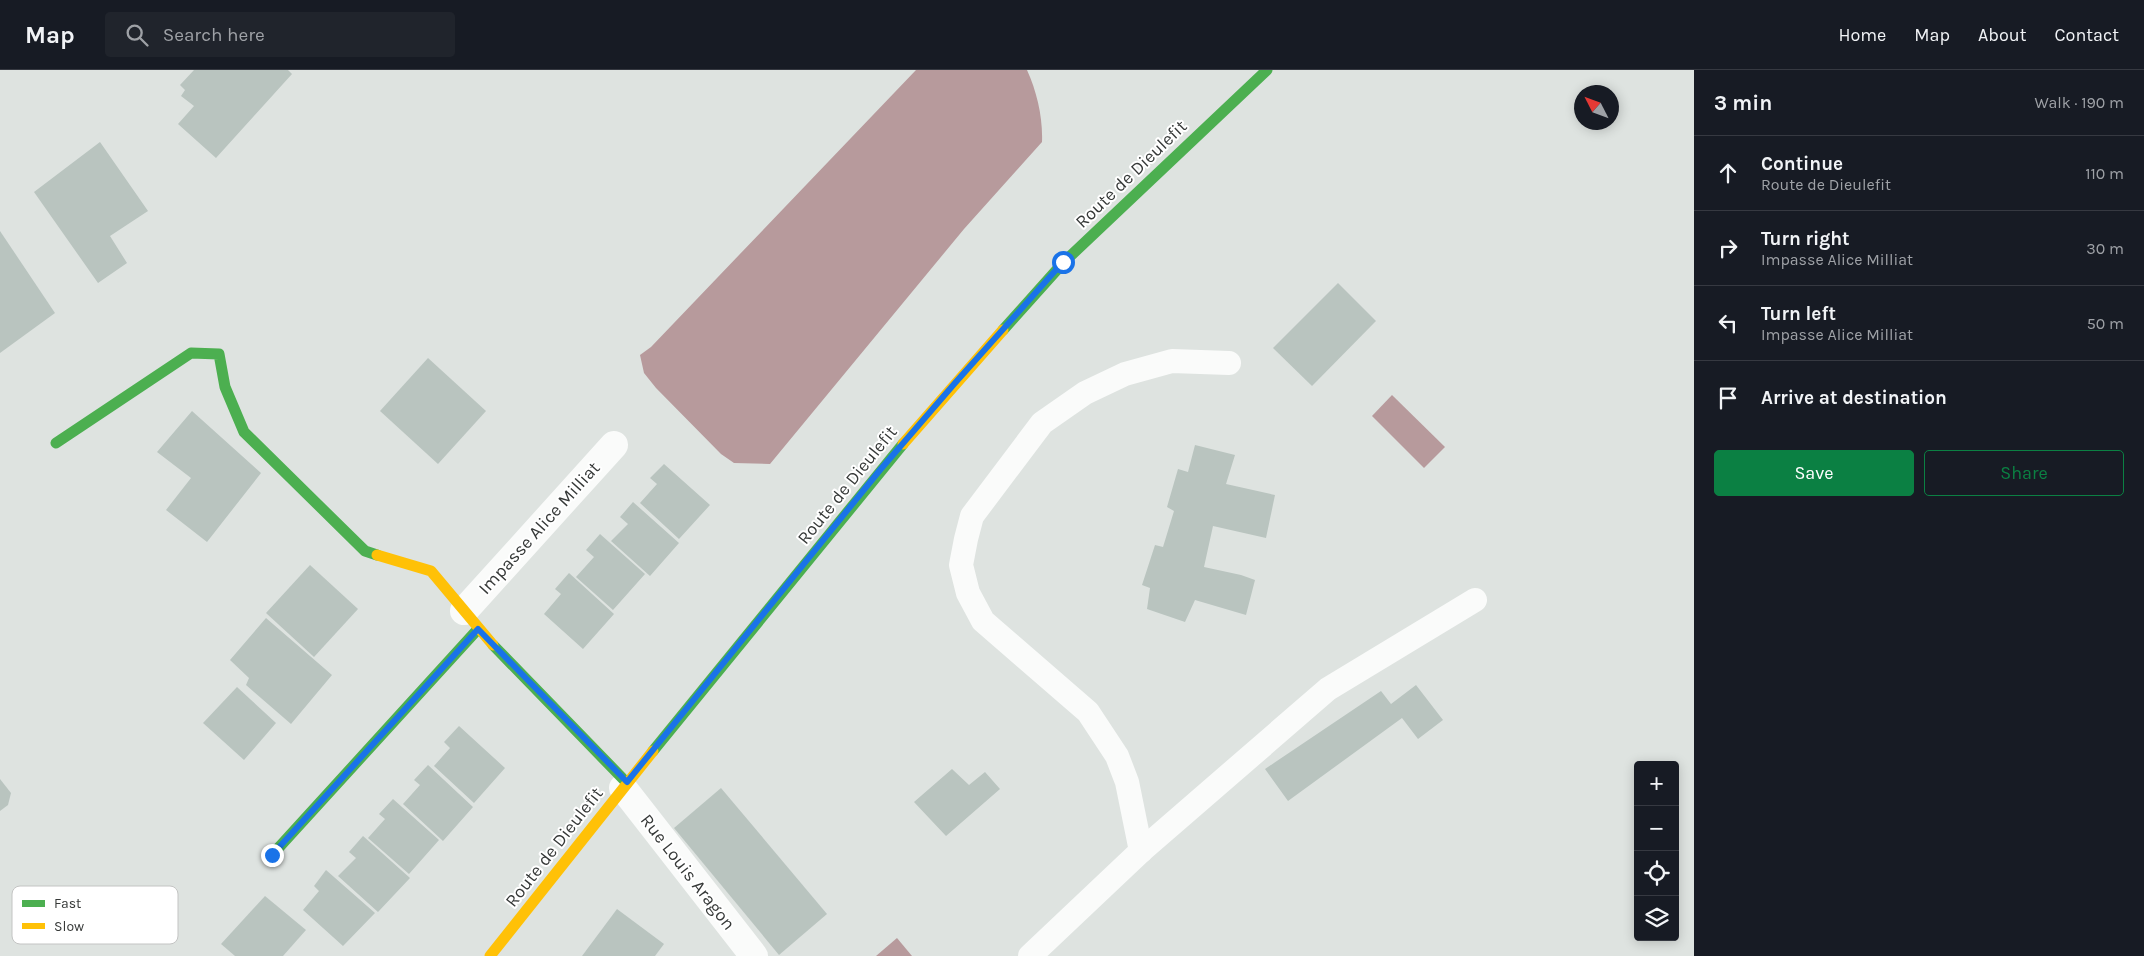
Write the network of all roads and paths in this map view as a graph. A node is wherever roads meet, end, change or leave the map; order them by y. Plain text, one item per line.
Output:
1 (1267, 70) edge
2 (1229, 363) dead end
3 (56, 443) dead end
4 (614, 445) dead end
5 (1475, 600) dead end
6 (471, 620) junction
7 (625, 785) junction
8 (1142, 851) junction
9 (272, 855) dead end
10 (490, 956) edge
11 (754, 956) edge
12 (1030, 956) edge

1 - 7 main road, Route de Dieulefit
2 - 8 lane
3 - 6 main road, Impasse Alice Milliat
4 - 6 street, Impasse Alice Milliat
5 - 8 lane
6 - 7 main road, Impasse Alice Milliat
6 - 9 main road, Impasse Alice Milliat
7 - 10 main road, Route de Dieulefit
7 - 11 street, Rue Louis Aragon
8 - 12 lane

